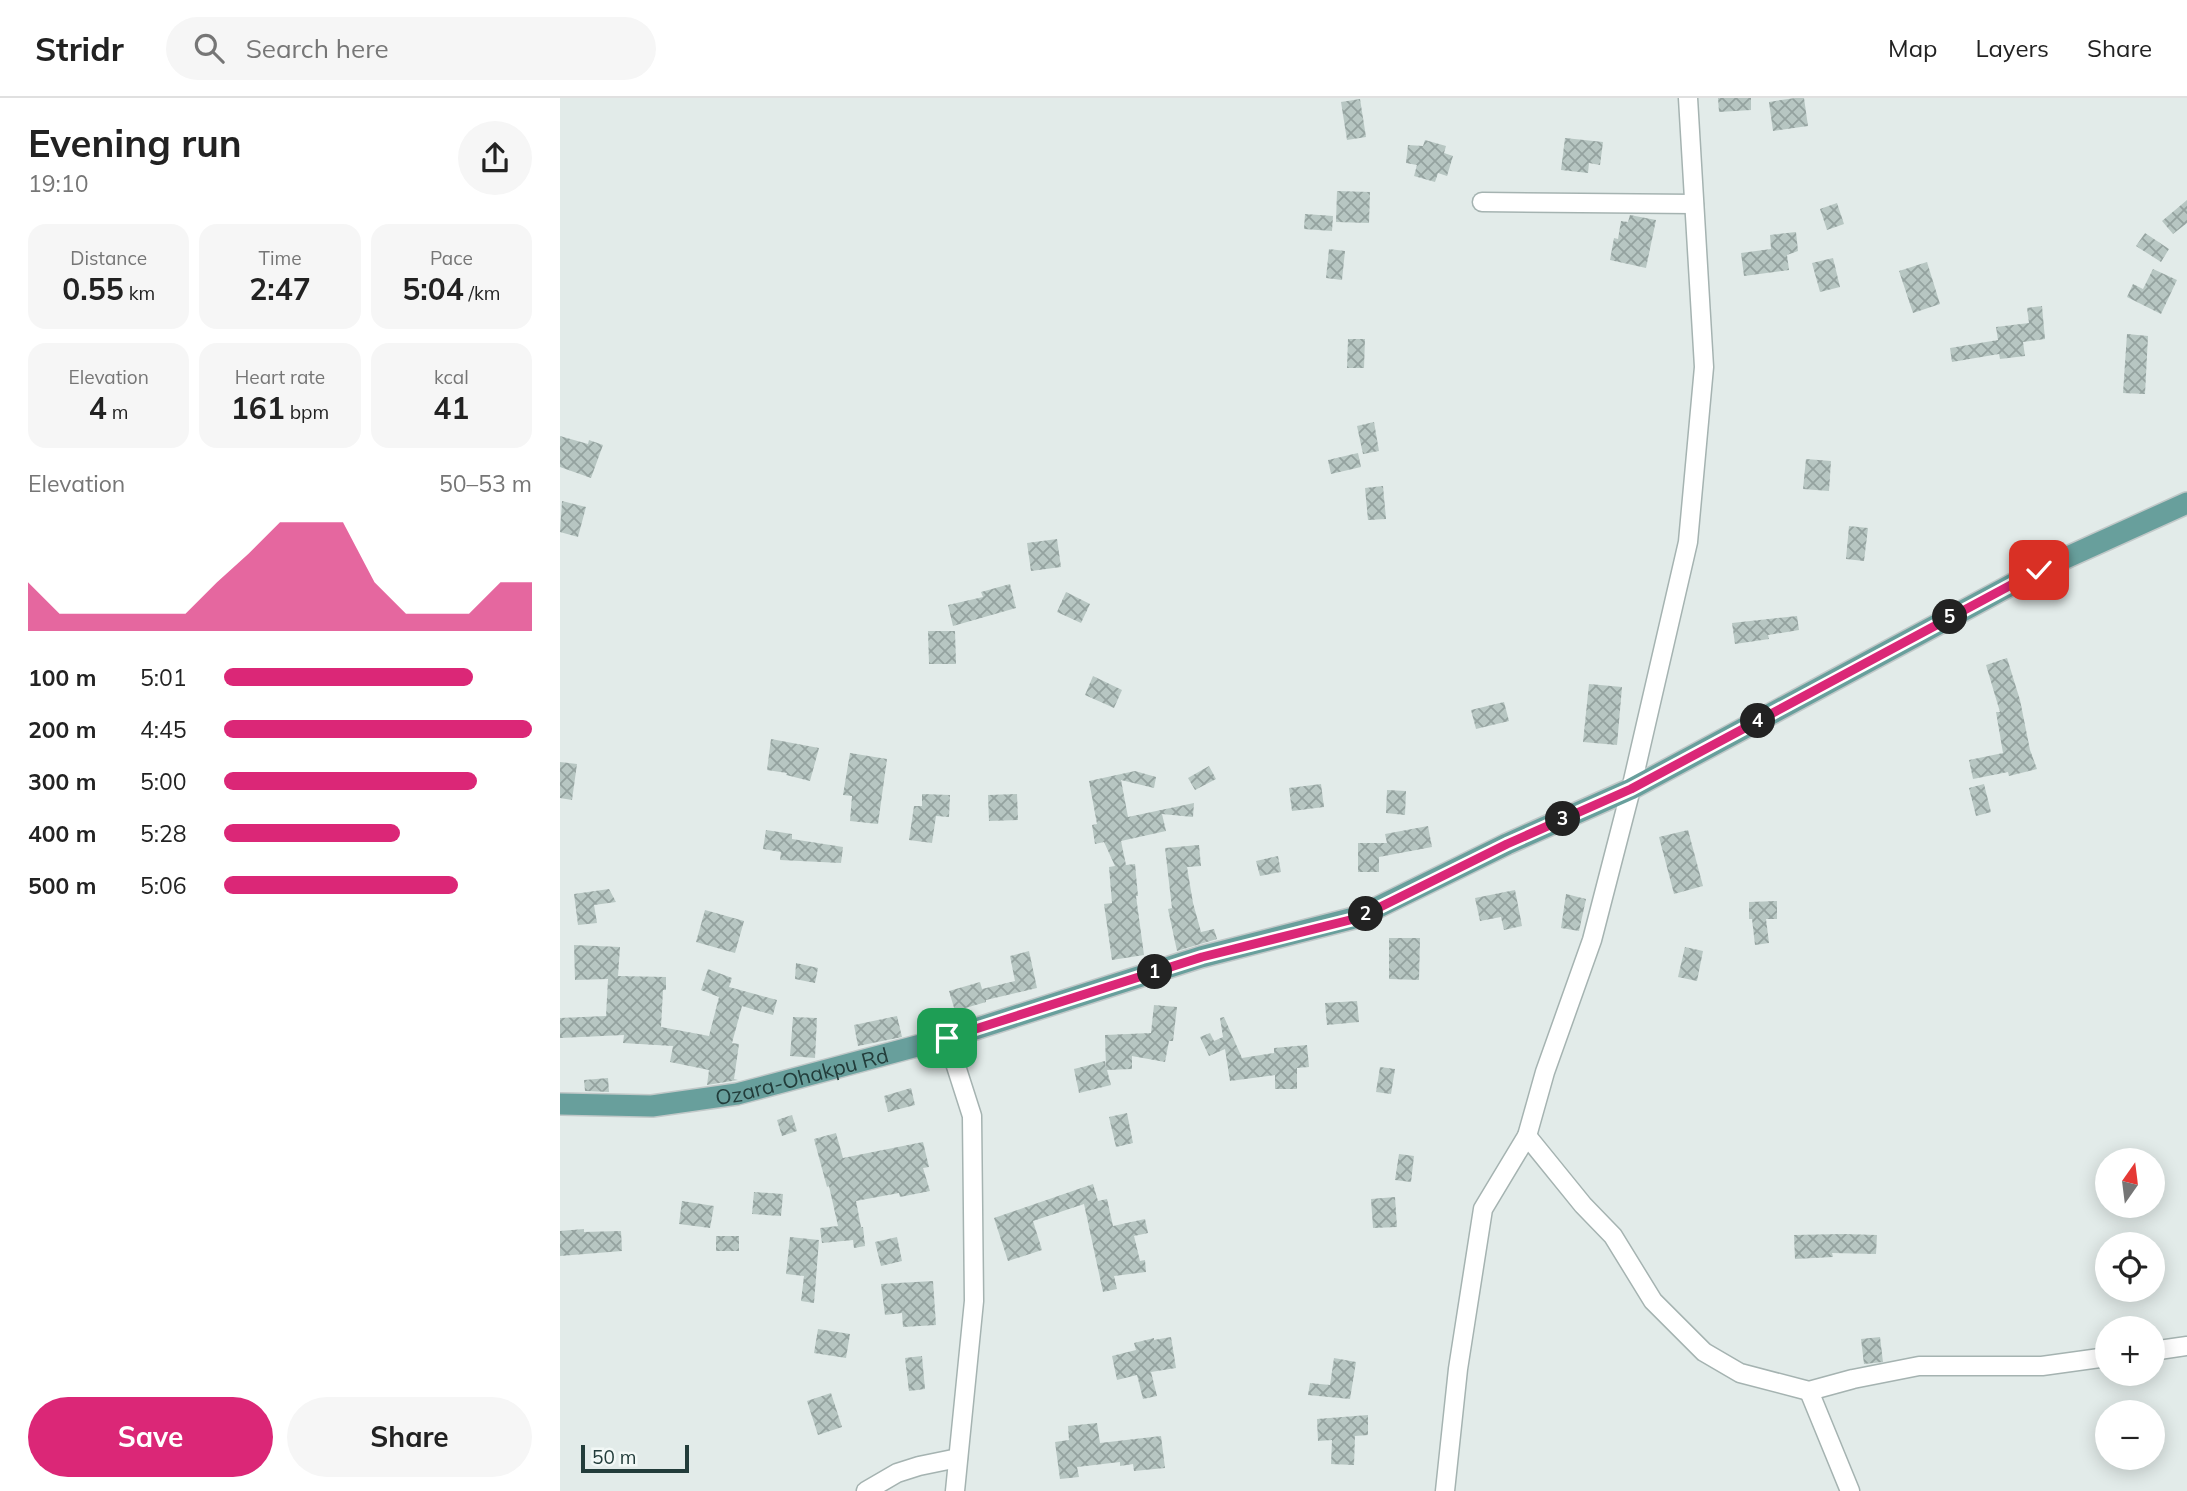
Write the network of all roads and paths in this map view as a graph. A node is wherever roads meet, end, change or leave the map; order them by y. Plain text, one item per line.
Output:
1 (1688, 98) edge
2 (1482, 202) dead end
3 (1694, 204) junction
4 (2187, 503) edge
5 (1631, 789) junction
6 (947, 1038) junction
7 (560, 1104) edge
8 (1527, 1136) junction
9 (2187, 1346) edge
10 (2165, 1349) edge
11 (2095, 1359) edge
12 (1810, 1391) junction
13 (958, 1458) junction
14 (866, 1491) edge
15 (955, 1491) edge
16 (1445, 1491) edge
17 (1850, 1491) edge

1 - 3 street
2 - 3 street
3 - 5 street
4 - 5 main road, Ozara-Ohakpu Rd
5 - 6 main road, Ozara-Ohakpu Rd
5 - 8 street
6 - 7 main road, Ozara-Ohakpu Rd
6 - 13 street
8 - 12 street
8 - 16 street
9 - 10 street
11 - 12 street
12 - 17 street
13 - 14 street
13 - 15 street

